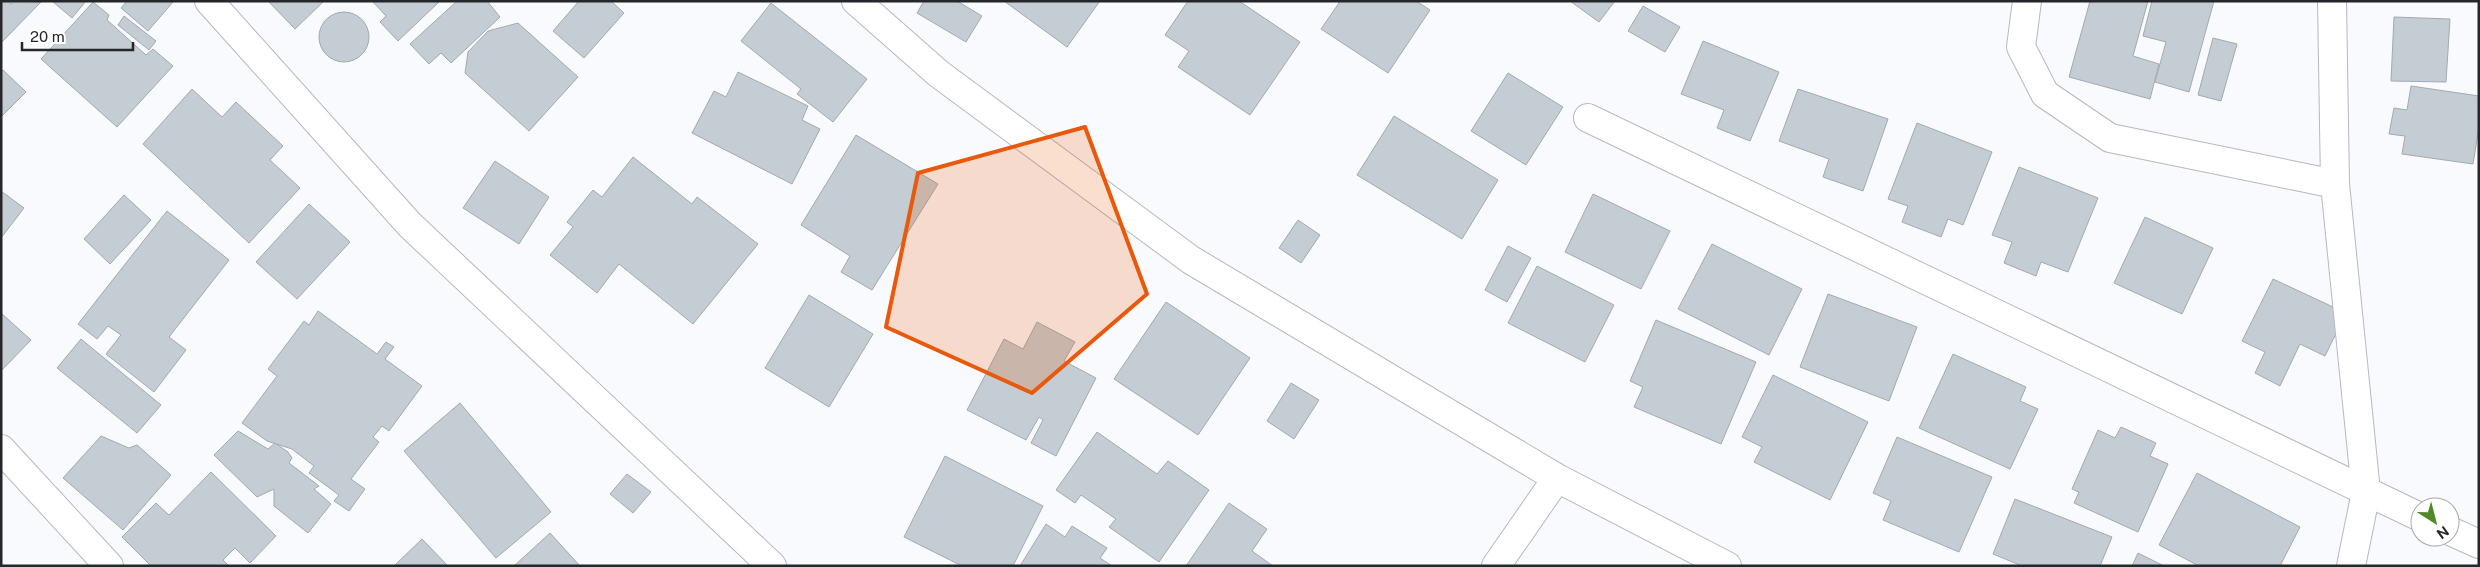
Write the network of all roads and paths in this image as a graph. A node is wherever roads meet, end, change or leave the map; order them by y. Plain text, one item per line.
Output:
1 (209, 1) edge
2 (856, 1) edge
3 (2027, 1) edge
4 (2332, 1) edge
5 (1588, 118) dead end
6 (2335, 184) junction
7 (1, 449) edge
8 (1557, 478) junction
9 (2366, 492) junction
10 (2410, 512) edge
11 (2460, 535) edge
12 (2479, 544) edge
13 (109, 566) edge
14 (772, 566) edge
15 (1496, 566) edge
16 (1727, 566) edge
17 (2350, 566) edge

1 - 14 street
2 - 8 street
3 - 6 street
4 - 6 street
5 - 9 street
6 - 9 street
7 - 13 street
8 - 15 street
8 - 16 street
9 - 10 street
9 - 17 street
11 - 12 street

